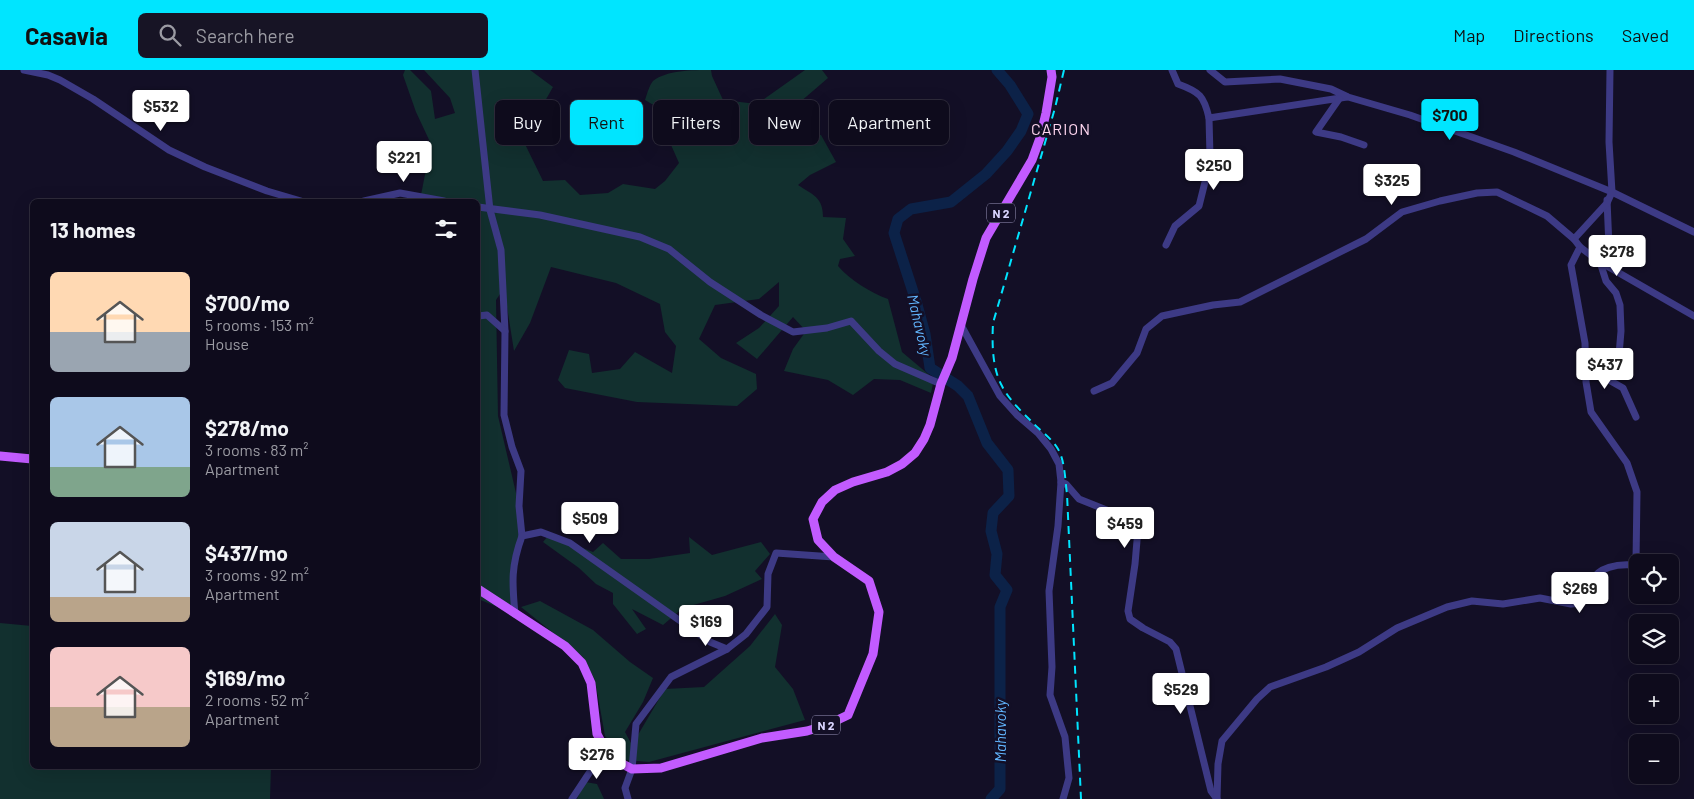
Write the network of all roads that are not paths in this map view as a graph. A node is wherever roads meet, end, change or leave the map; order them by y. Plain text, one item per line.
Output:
1 (24, 70) edge
2 (475, 70) edge
3 (1051, 70) edge
4 (1172, 70) edge
5 (1210, 70) edge
6 (1610, 70) edge
7 (1348, 97) junction
8 (1339, 99) junction
9 (1209, 118) junction
10 (1364, 145) dead end
11 (1604, 189) junction
12 (1612, 192) junction
13 (294, 199) edge
14 (373, 199) edge
15 (433, 199) edge
16 (1607, 203) junction
17 (480, 208) edge
18 (490, 210) junction
19 (1694, 232) edge
20 (1574, 239) junction
21 (1166, 245) dead end
22 (1580, 247) junction
23 (1600, 262) junction
24 (480, 316) edge
25 (1694, 316) edge
26 (961, 325) junction
27 (505, 331) junction
28 (1585, 356) junction
29 (1618, 367) dead end
30 (941, 384) junction
31 (1094, 392) dead end
32 (1636, 417) dead end
33 (0, 456) edge
34 (30, 459) edge
35 (1061, 482) junction
36 (522, 536) junction
37 (834, 556) junction
38 (480, 590) edge
39 (515, 614) junction
40 (727, 649) junction
41 (605, 749) junction
42 (632, 769) junction
43 (572, 799) edge
44 (628, 799) edge
45 (1063, 799) edge
46 (1217, 799) edge

1 - 13 street
2 - 18 street
3 - 26 main road, N 2
4 - 9 street
5 - 7 street
6 - 12 street
7 - 8 street
7 - 11 street
8 - 9 street
8 - 10 street
9 - 21 street
11 - 12 street
11 - 16 street
12 - 16 street
12 - 19 street
14 - 15 street
16 - 20 street
16 - 23 street
17 - 18 street
18 - 27 street
18 - 30 street
20 - 22 street
20 - 31 street
22 - 23 street
22 - 28 street
23 - 25 street
23 - 29 street
24 - 27 street
26 - 30 main road, N 2
26 - 35 street
27 - 36 street
28 - 32 street
28 - 46 street
30 - 37 main road, N 2
33 - 34 main road
35 - 45 street
35 - 46 street
36 - 39 street
36 - 40 street
37 - 40 street
37 - 42 main road, N 2
38 - 39 main road
39 - 41 main road
40 - 42 street
41 - 42 main road
41 - 43 street
42 - 44 street

